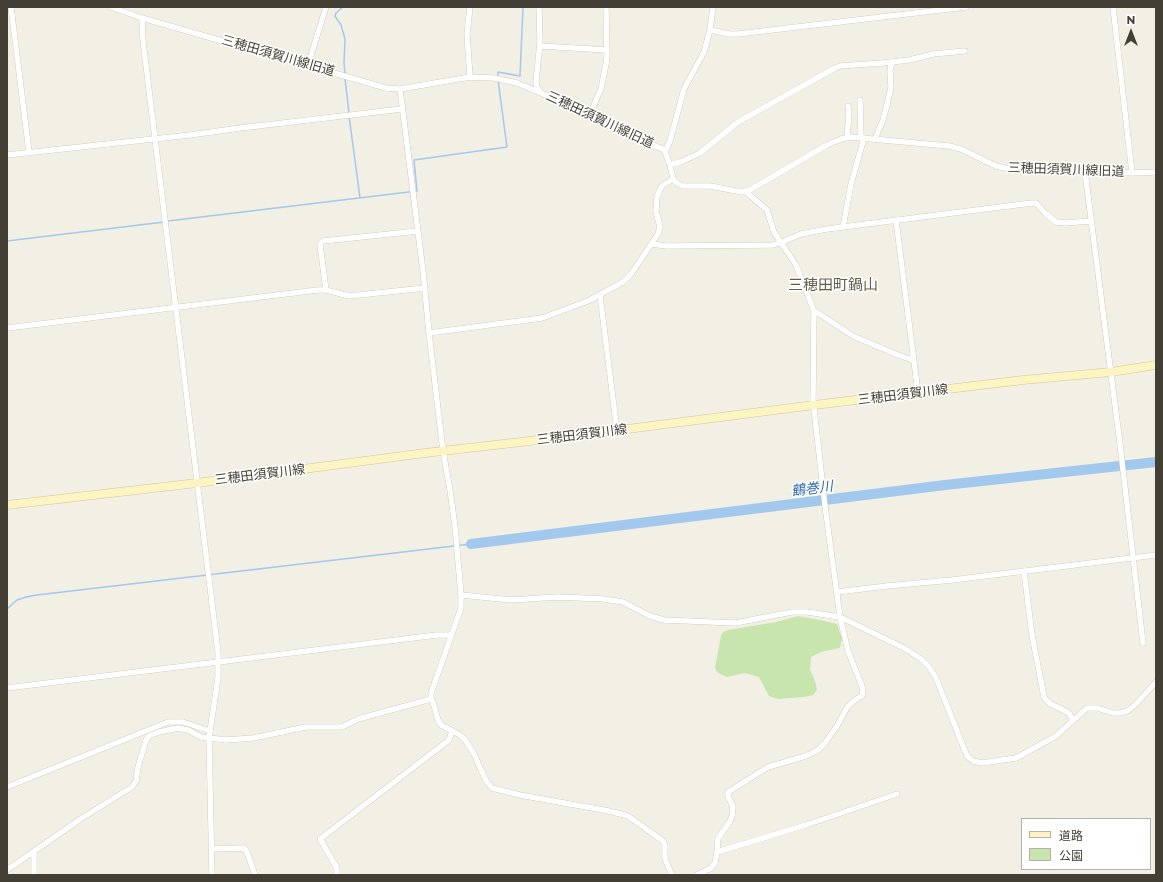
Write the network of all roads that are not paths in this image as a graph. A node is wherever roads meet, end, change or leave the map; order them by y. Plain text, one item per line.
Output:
1 (11, 7) edge
2 (111, 7) edge
3 (326, 7) edge
4 (470, 7) edge
5 (539, 7) edge
6 (606, 7) edge
7 (713, 7) edge
8 (966, 7) edge
9 (1113, 7) edge
10 (142, 18) junction
11 (710, 30) junction
12 (540, 46) junction
13 (607, 50) junction
14 (965, 51) dead end
15 (892, 62) junction
16 (308, 65) junction
17 (470, 77) junction
18 (400, 90) junction
19 (541, 93) junction
20 (860, 100) dead end
21 (848, 106) dead end
22 (402, 109) junction
23 (589, 116) junction
24 (156, 138) junction
25 (847, 138) junction
26 (863, 138) junction
27 (875, 139) junction
28 (29, 152) junction
29 (665, 152) junction
30 (7, 155) edge
31 (670, 165) junction
32 (1085, 172) junction
33 (1156, 172) edge
34 (1132, 173) junction
35 (673, 179) junction
36 (745, 191) junction
37 (896, 220) junction
38 (1091, 221) junction
39 (843, 226) junction
40 (418, 231) junction
41 (781, 242) junction
42 (651, 244) junction
43 (424, 288) junction
44 (326, 290) junction
45 (600, 295) junction
46 (176, 308) junction
47 (814, 312) junction
48 (7, 328) edge
49 (429, 334) junction
50 (914, 360) junction
51 (1156, 365) edge
52 (1110, 372) junction
53 (918, 393) junction
54 (814, 405) junction
55 (618, 430) junction
56 (443, 452) junction
57 (197, 483) junction
58 (7, 505) edge
59 (1156, 555) edge
60 (1133, 558) junction
61 (1024, 571) junction
62 (837, 592) junction
63 (461, 595) junction
64 (840, 617) junction
65 (452, 635) junction
66 (1143, 643) dead end
67 (219, 662) junction
68 (1156, 682) edge
69 (7, 688) edge
70 (431, 699) junction
71 (1073, 721) junction
72 (452, 731) junction
73 (210, 732) junction
74 (210, 738) junction
75 (7, 787) edge
76 (897, 794) dead end
77 (212, 849) junction
78 (34, 851) junction
79 (717, 852) junction
80 (7, 870) edge
81 (34, 875) edge
82 (212, 875) edge
83 (256, 875) edge
84 (336, 875) edge
85 (672, 875) edge
86 (698, 875) edge

1 - 28 street
2 - 10 street, 三穂田須賀川線旧道
3 - 16 street
4 - 17 street
5 - 12 street
6 - 13 street
7 - 11 street
8 - 11 street
9 - 34 street
10 - 16 street, 三穂田須賀川線旧道
10 - 24 street
11 - 29 street
12 - 13 street
12 - 19 street
13 - 23 street
14 - 15 street
15 - 27 street
15 - 31 street
16 - 18 street, 三穂田須賀川線旧道
17 - 18 street, 三穂田須賀川線旧道
17 - 19 street, 三穂田須賀川線旧道
18 - 22 street
19 - 23 street, 三穂田須賀川線旧道
20 - 26 street
21 - 25 street
22 - 24 street
22 - 40 street
23 - 29 street, 三穂田須賀川線旧道
24 - 28 street
24 - 46 street
25 - 26 street, 三穂田須賀川線旧道
25 - 36 street, 三穂田須賀川線旧道
26 - 27 street, 三穂田須賀川線旧道
26 - 39 street
27 - 32 street, 三穂田須賀川線旧道
28 - 30 street
29 - 31 street, 三穂田須賀川線旧道
31 - 35 street, 三穂田須賀川線旧道
32 - 34 street, 三穂田須賀川線旧道
32 - 38 street
33 - 34 street, 三穂田須賀川線旧道
35 - 36 street
35 - 42 street
36 - 41 street
37 - 38 street
37 - 39 street
37 - 50 street
38 - 52 street
39 - 41 street
40 - 43 street
40 - 44 street
41 - 42 street
41 - 47 street
42 - 45 street
43 - 44 street
43 - 49 street
44 - 46 street
45 - 49 street
45 - 55 street
46 - 48 street
46 - 57 street
47 - 50 street
47 - 54 street
49 - 56 street
50 - 53 street
51 - 52 main road, 三穂田須賀川線
52 - 53 main road, 三穂田須賀川線
52 - 60 street
53 - 54 main road, 三穂田須賀川線
54 - 55 main road, 三穂田須賀川線
54 - 62 street
55 - 56 main road, 三穂田須賀川線
56 - 57 main road, 三穂田須賀川線
56 - 63 street
57 - 58 main road, 三穂田須賀川線
57 - 67 street
59 - 60 street
60 - 61 street
60 - 66 street
61 - 62 street
61 - 71 street
62 - 64 street
63 - 64 street
63 - 65 street
64 - 71 street
64 - 79 street
65 - 67 street
65 - 70 street
67 - 69 street
67 - 73 street
68 - 71 street
70 - 72 street
70 - 74 street
72 - 84 street
72 - 85 street
73 - 74 street
73 - 75 street
74 - 77 street
74 - 78 street
76 - 79 street
77 - 82 street
77 - 83 street
78 - 80 street
78 - 81 street
79 - 86 street

